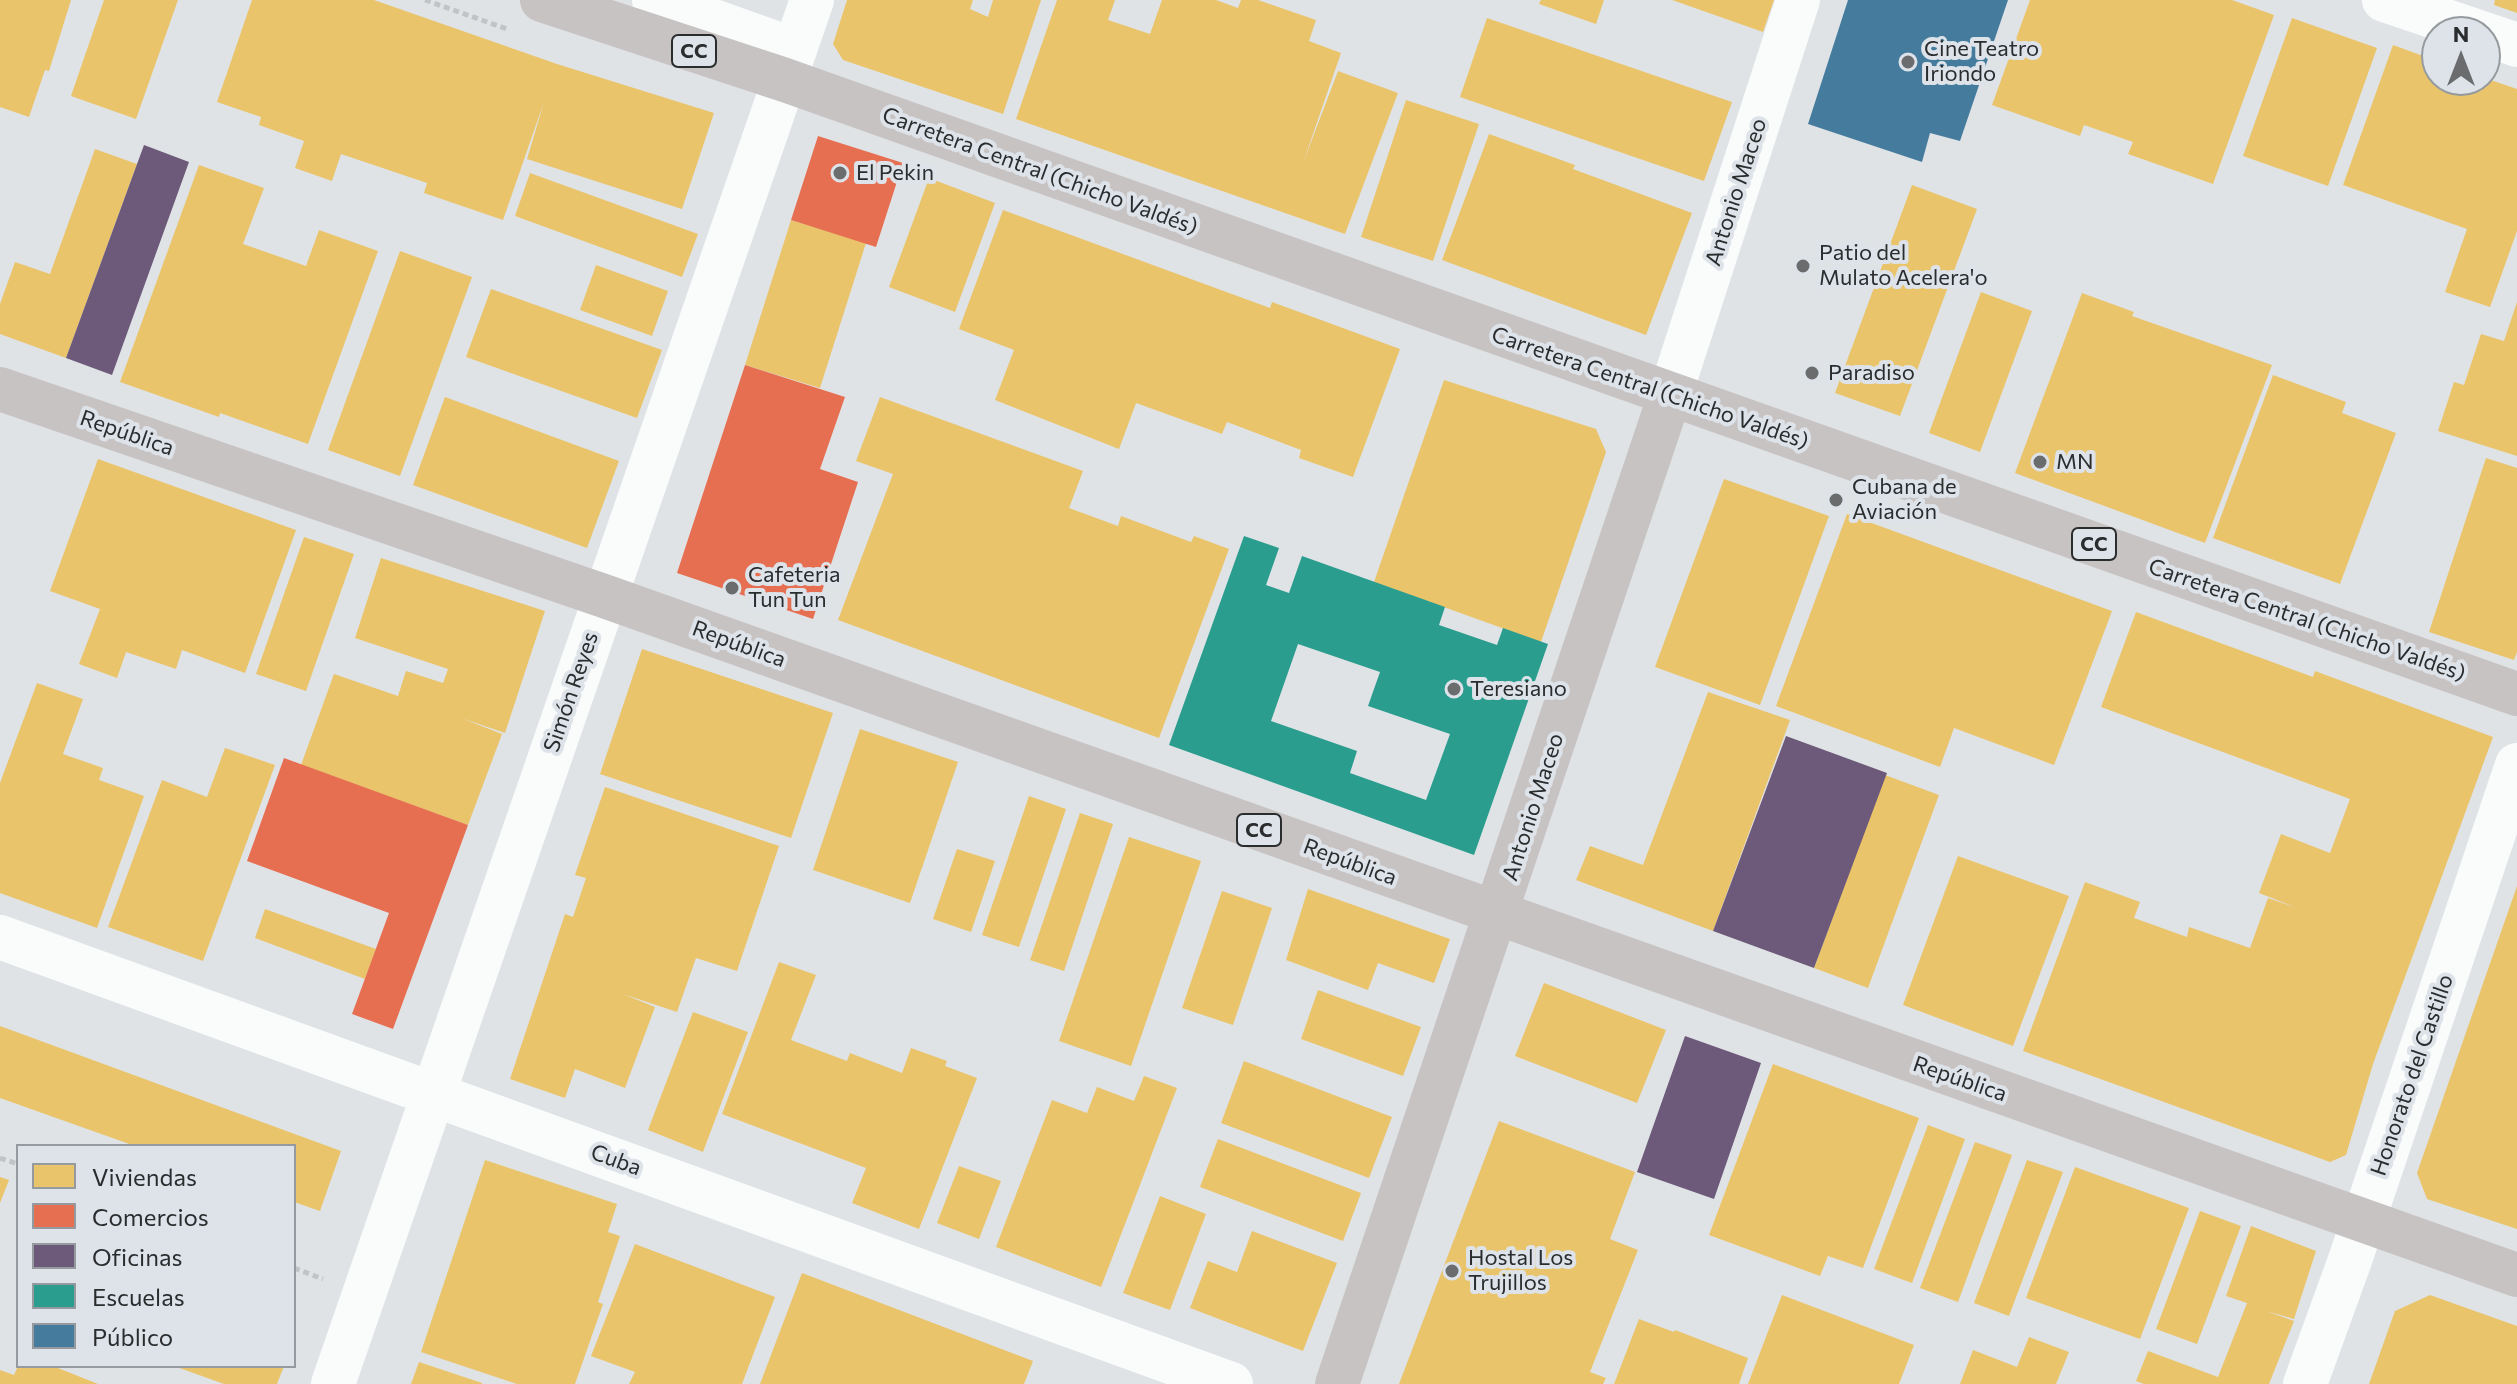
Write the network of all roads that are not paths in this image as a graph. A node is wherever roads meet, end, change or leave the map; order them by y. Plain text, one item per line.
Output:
1 (542, 0) edge
2 (654, 0) edge
3 (812, 0) edge
4 (1798, 0) edge
5 (2384, 0) edge
6 (2432, 16) edge
7 (790, 65) junction
8 (0, 389) edge
9 (1670, 395) junction
10 (604, 596) junction
11 (2517, 694) edge
12 (2517, 765) edge
13 (1497, 915) junction
14 (0, 937) edge
15 (435, 1093) junction
16 (2362, 1221) junction
17 (2517, 1275) edge
18 (333, 1384) edge
19 (1231, 1384) edge
20 (1337, 1384) edge
21 (2305, 1384) edge

1 - 7 main road, CC
2 - 7 street
3 - 7 street, Simón Reyes
4 - 9 street, Antonio Maceo
5 - 6 street
7 - 9 main road, Carretera Central (Chicho Valdés) / CC
7 - 10 street, Simón Reyes
8 - 10 main road, República / CC
9 - 11 main road, Carretera Central (Chicho Valdés) / CC
9 - 13 main road, Antonio Maceo
10 - 13 main road, República / CC
10 - 15 street, Simón Reyes
12 - 16 street, Honorato del Castillo
13 - 16 main road, República / CC
13 - 20 main road, Antonio Maceo
14 - 15 street, Cuba
15 - 18 street, Simón Reyes
15 - 19 street, Cuba
16 - 17 main road, República / CC
16 - 21 street, Honorato del Castillo

